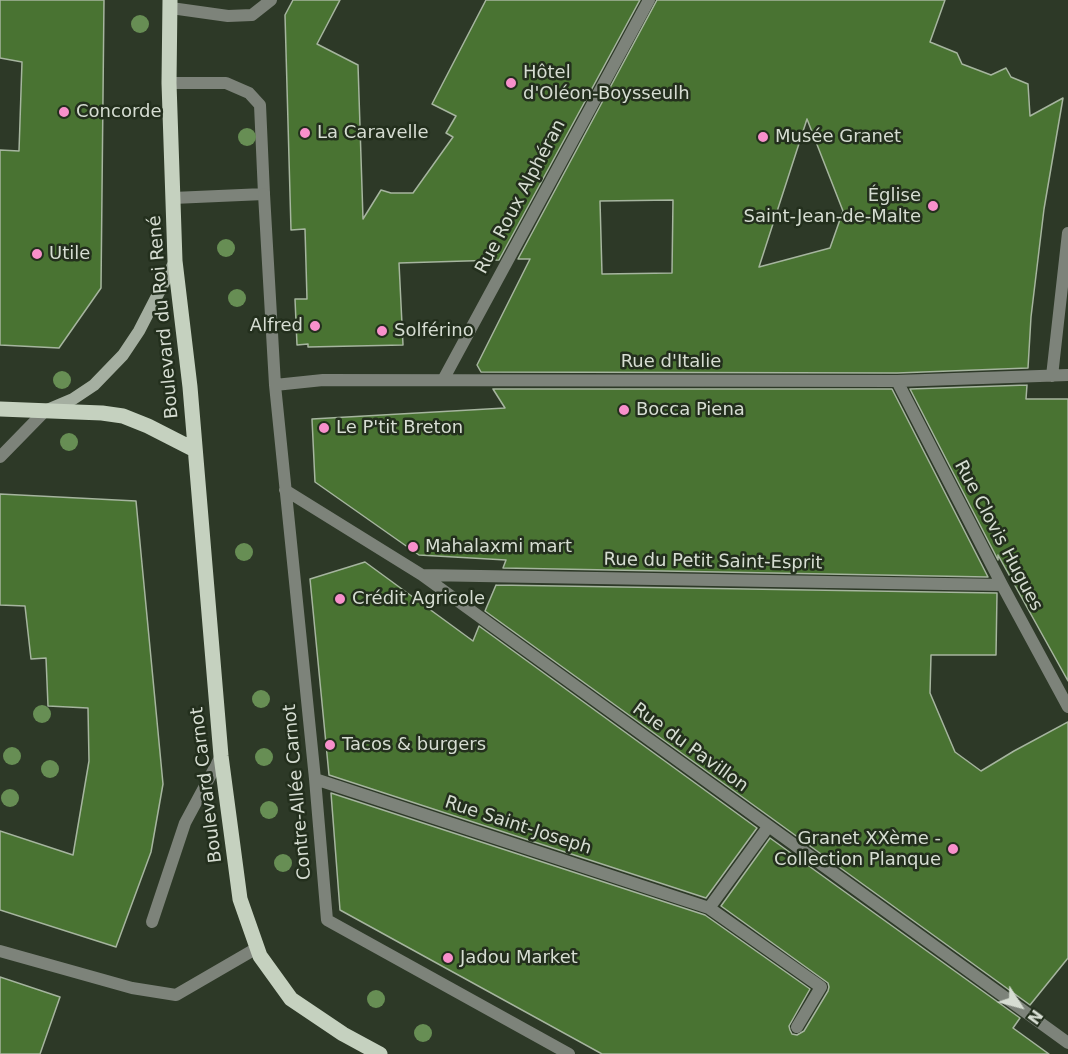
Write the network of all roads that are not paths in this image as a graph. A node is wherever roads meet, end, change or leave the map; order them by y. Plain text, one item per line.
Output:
1 (271, 0) edge
2 (649, 0) edge
3 (170, 4) edge
4 (169, 83) junction
5 (264, 194) junction
6 (173, 198) junction
7 (1068, 234) edge
8 (175, 261) junction
9 (1068, 375) edge
10 (1052, 376) junction
11 (442, 380) junction
12 (897, 381) junction
13 (275, 385) junction
14 (0, 409) edge
15 (45, 411) junction
16 (195, 450) junction
17 (0, 457) edge
18 (285, 490) junction
19 (422, 575) junction
20 (1002, 585) junction
21 (1068, 707) edge
22 (221, 756) junction
23 (315, 779) junction
24 (768, 826) junction
25 (708, 908) junction
26 (152, 922) dead end
27 (256, 948) junction
28 (0, 951) edge
29 (797, 1028) dead end
30 (1068, 1043) edge
31 (380, 1054) edge
32 (569, 1054) edge

1 - 3 street
2 - 11 street, Rue Roux Alphéran
3 - 4 main road, Boulevard du Roi René
4 - 5 street, Contre-Allée Carnot
4 - 6 main road, Boulevard du Roi René
5 - 6 street
5 - 13 street, Contre-Allée Carnot
6 - 8 main road, Boulevard du Roi René
7 - 10 street
8 - 15 main road
8 - 16 main road, Boulevard du Roi René
9 - 10 street, Rue d'Italie
10 - 12 street, Rue d'Italie
11 - 12 street, Rue d'Italie
11 - 13 street, Rue d'Italie
12 - 20 street, Rue Clovis Hugues
13 - 18 street, Contre-Allée Carnot
14 - 15 main road
15 - 16 main road
15 - 17 street
16 - 22 main road, Boulevard Carnot
18 - 19 street, Rue du Pavillon
18 - 23 street, Contre-Allée Carnot
19 - 20 street, Rue du Petit Saint-Esprit
19 - 24 street, Rue du Pavillon
20 - 21 street, Rue Clovis Hugues
22 - 26 street
22 - 27 main road, Boulevard Carnot
23 - 25 street, Rue Saint-Joseph
23 - 32 street, Contre-Allée Carnot
24 - 25 street
24 - 30 street, Rue du Pavillon
25 - 29 street, Rue Saint-Joseph
27 - 28 street
27 - 31 main road, Boulevard Carnot

